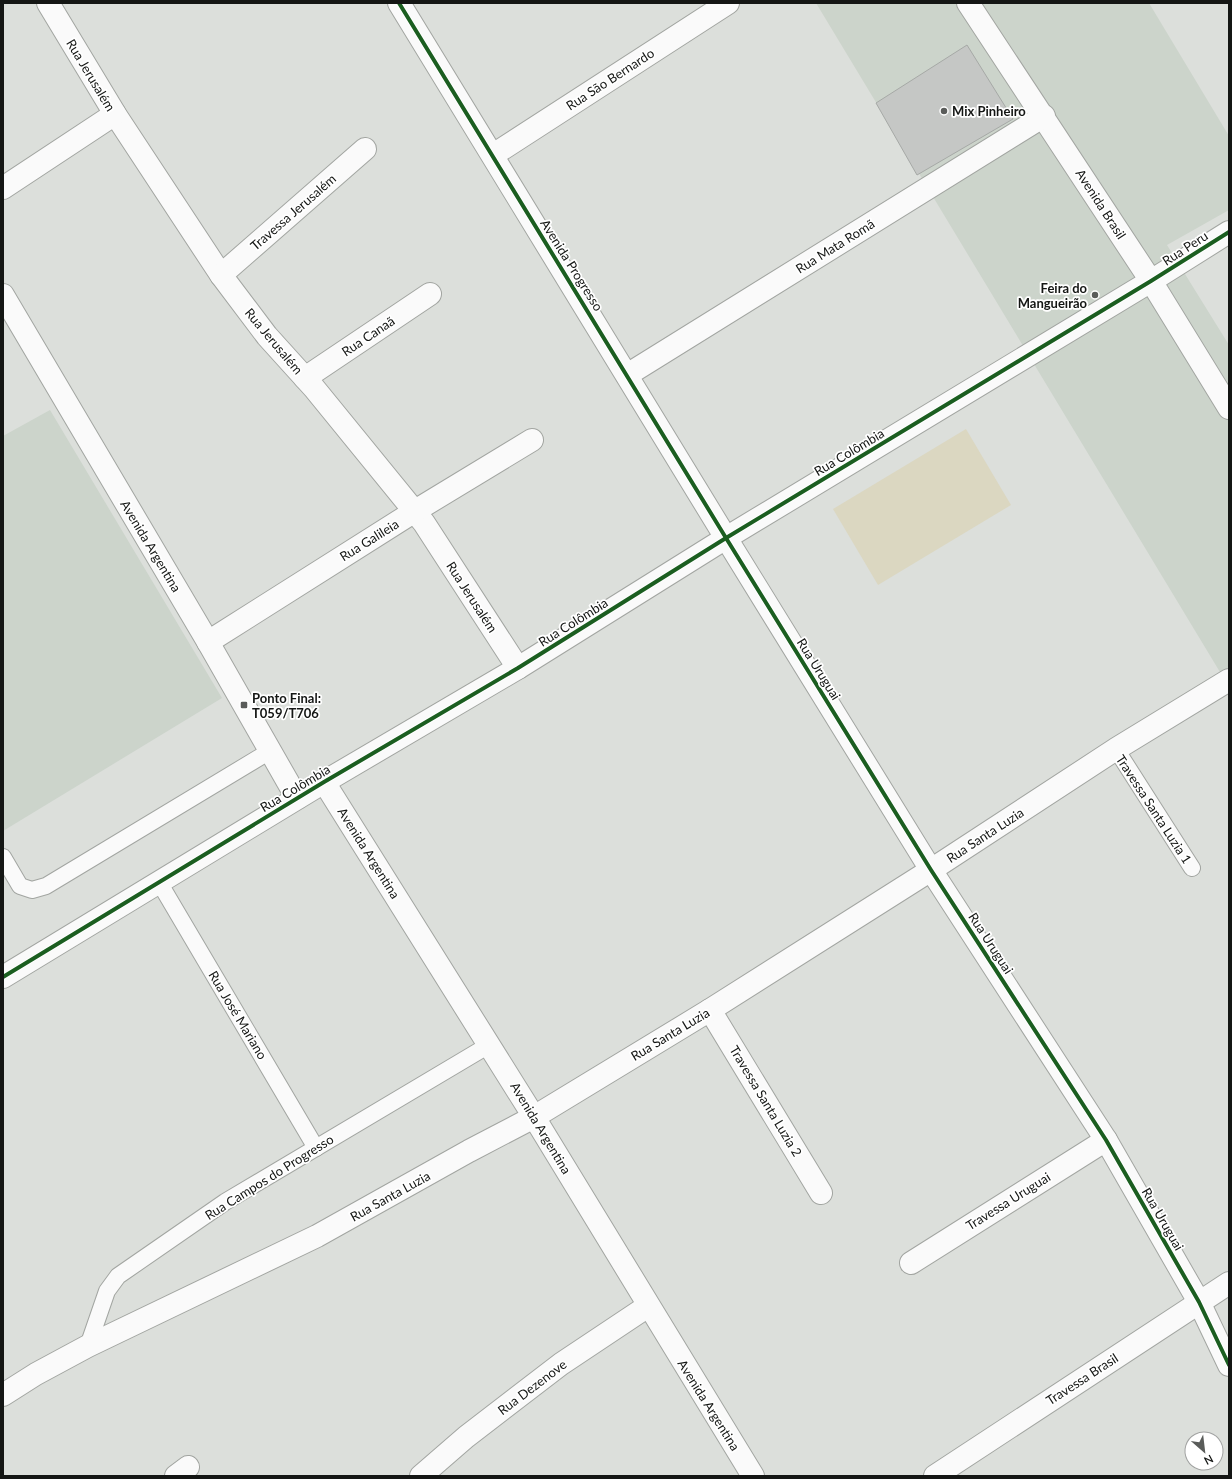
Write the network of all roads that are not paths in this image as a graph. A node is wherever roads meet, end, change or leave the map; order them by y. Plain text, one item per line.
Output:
1 (48, 3) edge
2 (399, 3) edge
3 (728, 3) edge
4 (968, 3) edge
5 (115, 114) junction
6 (1044, 116) junction
7 (365, 149) dead end
8 (493, 155) junction
9 (3, 188) edge
10 (1229, 232) edge
11 (221, 275) junction
12 (1151, 281) junction
13 (430, 294) dead end
14 (3, 295) edge
15 (628, 375) junction
16 (305, 378) junction
17 (1229, 408) edge
18 (532, 440) dead end
19 (415, 511) junction
20 (726, 538) junction
21 (208, 642) junction
22 (518, 668) junction
23 (1229, 680) edge
24 (1116, 749) junction
25 (270, 751) junction
26 (324, 782) junction
27 (297, 798) junction
28 (3, 857) edge
29 (1192, 868) dead end
30 (931, 870) junction
31 (159, 882) junction
32 (3, 977) edge
33 (710, 1010) junction
34 (489, 1044) junction
35 (534, 1117) junction
36 (1106, 1140) junction
37 (316, 1148) junction
38 (821, 1192) dead end
39 (911, 1263) dead end
40 (1229, 1283) edge
41 (1199, 1302) junction
42 (648, 1306) junction
43 (88, 1346) junction
44 (1229, 1365) edge
45 (3, 1395) edge
46 (421, 1476) edge
47 (753, 1476) edge
48 (935, 1476) edge

1 - 5 street, Rua Jerusalém
2 - 8 street, Avenida Progresso
3 - 8 street, Rua São Bernardo
4 - 6 street, Avenida Brasil
5 - 9 street
5 - 11 street, Rua Jerusalém
6 - 12 street, Avenida Brasil
6 - 15 street, Rua Mata Romã
7 - 11 street, Travessa Jerusalém
8 - 15 street, Avenida Progresso
10 - 12 street, Rua Peru
11 - 16 street, Rua Jerusalém
12 - 17 street, Avenida Brasil
12 - 20 street, Rua Colômbia
13 - 16 street, Rua Canaã
14 - 21 street, Avenida Argentina
15 - 20 street, Avenida Progresso
16 - 19 street, Rua Jerusalém
18 - 19 street, Rua Galileia
19 - 21 street, Rua Galileia
19 - 22 street, Rua Jerusalém
20 - 22 street, Rua Colômbia
20 - 30 street, Rua Uruguai
21 - 25 street, Avenida Argentina
22 - 26 street, Rua Colômbia
23 - 24 street, Rua Santa Luzia
24 - 29 lane, Travessa Santa Luzia 1
24 - 30 street, Rua Santa Luzia
25 - 27 street, Avenida Argentina
25 - 28 lane
26 - 27 street, Rua Colômbia
26 - 34 street, Avenida Argentina
27 - 31 street, Rua Colômbia
30 - 33 street, Rua Santa Luzia
30 - 36 street, Rua Uruguai
31 - 32 street, Rua Colômbia
31 - 37 lane, Rua José Mariano
33 - 35 street, Rua Santa Luzia
33 - 38 street, Travessa Santa Luzia 2
34 - 35 street, Avenida Argentina
34 - 37 lane, Rua Campos do Progresso
35 - 42 street, Avenida Argentina
35 - 43 street, Rua Santa Luzia
36 - 39 street, Travessa Uruguai
36 - 41 street, Rua Uruguai
37 - 43 lane, Rua Campos do Progresso
40 - 41 street, Travessa Brasil
41 - 44 street, Rua Uruguai
41 - 48 street, Travessa Brasil
42 - 46 street, Rua Dezenove
42 - 47 street, Avenida Argentina
43 - 45 street, Rua Santa Luzia

